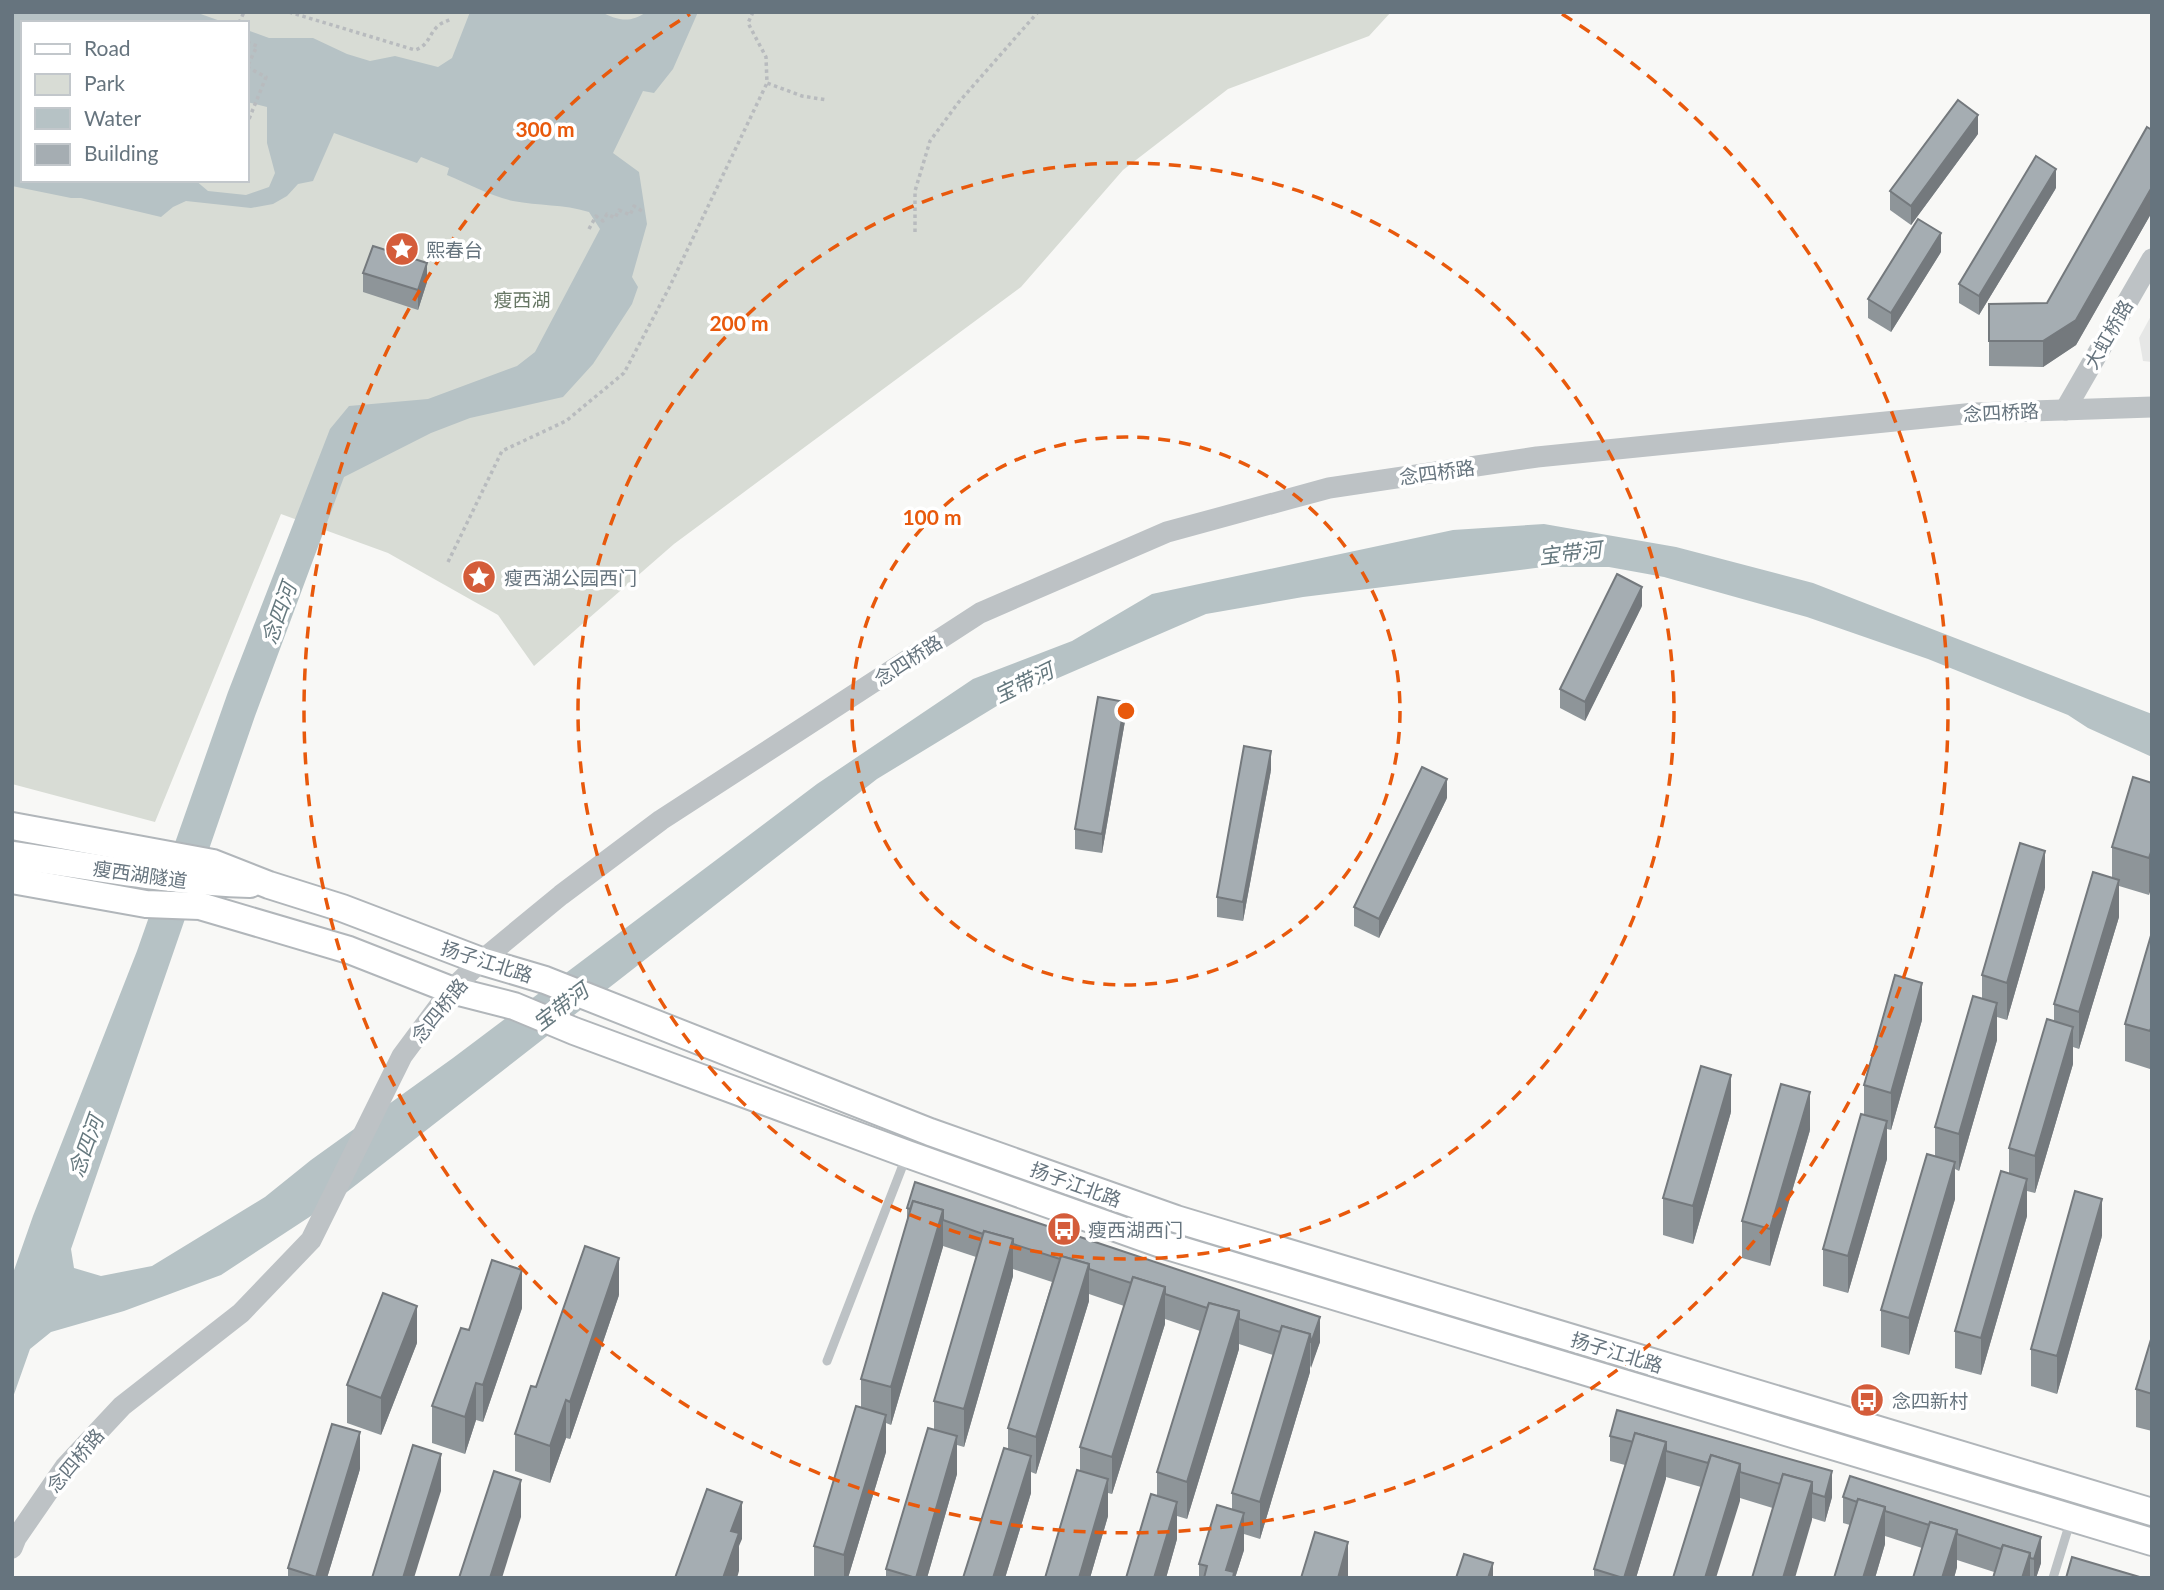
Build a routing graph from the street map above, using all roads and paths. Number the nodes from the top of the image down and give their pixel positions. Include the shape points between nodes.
1 (289, 12) edge
2 (753, 12) edge
3 (1038, 12) edge
4 (451, 19) dead end
5 (248, 42) edge
6 (248, 65) edge
7 (248, 68) edge
8 (767, 83) junction
9 (827, 100) dead end
10 (248, 122) edge
11 (642, 211) dead end
12 (589, 229) dead end
13 (915, 232) dead end
14 (2152, 259) edge
15 (2152, 407) edge
16 (2065, 410) junction
17 (448, 562) dead end
18 (12, 826) edge
19 (12, 855) edge
20 (156, 866) junction
21 (12, 880) edge
22 (206, 884) junction
23 (481, 961) junction
24 (451, 990) junction
25 (907, 1154) junction
26 (827, 1361) dead end
27 (2152, 1512) edge
28 (2071, 1518) junction
29 (2152, 1542) edge
30 (12, 1548) edge
31 (2053, 1578) edge

1 - 4 path via 415,50 428,43 438,25
2 - 8 path via 748,23 766,57
3 - 13 path via 930,141 915,191
5 - 6 path via 257,46
7 - 10 path via 266,77
8 - 9 path
8 - 17 path via 624,373 566,421 502,450
11 - 12 path via 634,206 630,215 620,210 615,218 596,216
14 - 16 street, 大虹桥路
15 - 16 street, 念四桥路
16 - 23 street, 念四桥路 via 1975,412 1537,457 1329,488 1167,532 980,613 661,820
18 - 20 main road, 扬子江北路
19 - 20 main road, 瘦西湖隧道
20 - 22 main road, 扬子江北路
21 - 22 main road, 扬子江北路 via 146,904
22 - 23 main road, 扬子江北路 via 269,885
22 - 24 main road, 扬子江北路 via 349,950
23 - 24 street, 念四桥路
23 - 27 main road, 扬子江北路 via 545,980 930,1132 1175,1219
24 - 25 main road, 扬子江北路 via 514,1006
24 - 30 street, 念四桥路 via 402,1056 311,1240 241,1313 122,1406 65,1467
25 - 26 lane
25 - 28 main road, 扬子江北路 via 1164,1245
28 - 29 main road, 扬子江北路
28 - 31 lane

